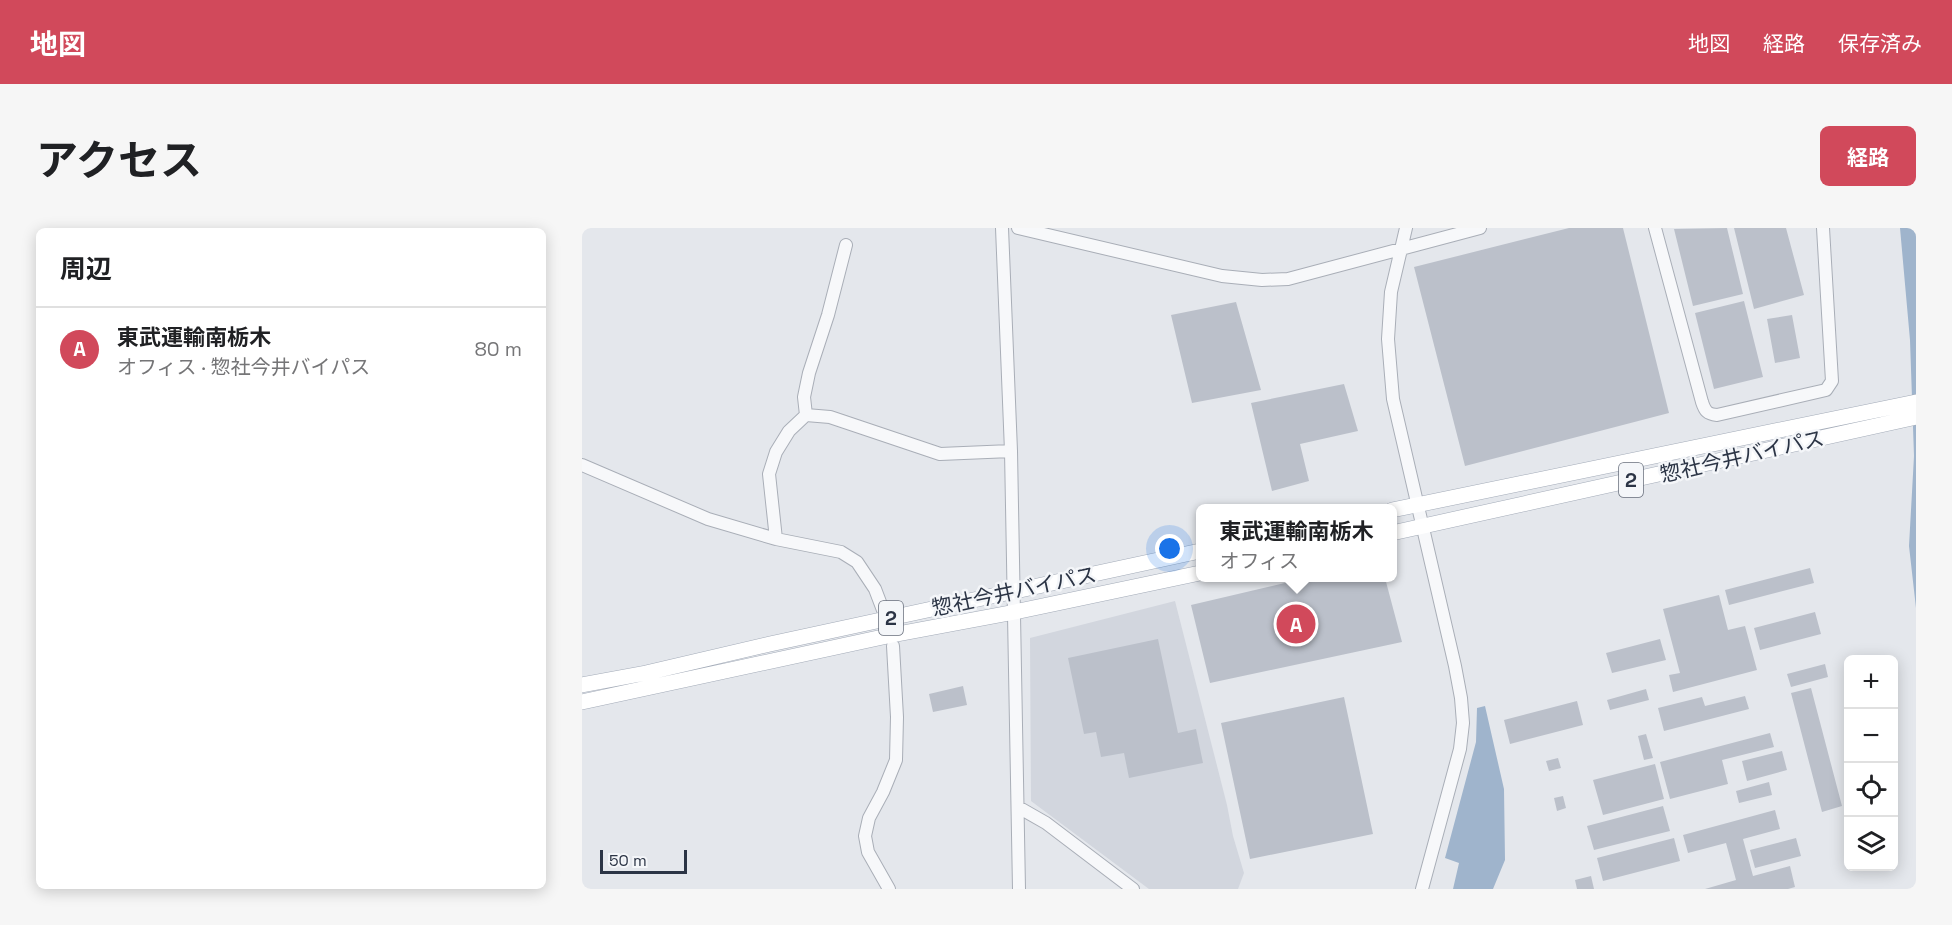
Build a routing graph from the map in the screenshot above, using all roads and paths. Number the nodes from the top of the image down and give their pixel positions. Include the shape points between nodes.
1 (1002, 228) edge
2 (1018, 228) edge
3 (1406, 228) edge
4 (1480, 228) edge
5 (1655, 228) edge
6 (1823, 228) edge
7 (846, 245) dead end
8 (1400, 248) junction
9 (1916, 402) edge
10 (806, 415) junction
11 (1916, 417) edge
12 (1870, 420) junction
13 (1011, 451) junction
14 (582, 465) edge
15 (1419, 504) junction
16 (1397, 509) edge
17 (1424, 526) junction
18 (1397, 532) edge
19 (776, 539) junction
20 (1196, 552) edge
21 (1196, 574) edge
22 (1014, 591) junction
23 (883, 610) dead end
24 (1015, 612) junction
25 (893, 646) dead end
26 (582, 685) edge
27 (582, 702) edge
28 (1018, 807) junction
29 (889, 889) edge
30 (1019, 889) edge
31 (1133, 889) edge
32 (1422, 889) edge

1 - 13 street
2 - 8 street via 1222,276 1262,280 1288,279
3 - 8 street
4 - 8 street
5 - 6 street via 1701,402 1705,411 1717,415 1826,390 1832,381
7 - 10 street via 807,381
8 - 15 street via 1391,292 1388,339 1393,399
9 - 12 main road, 惣社今井バイパス / 2
10 - 13 street via 830,417 940,454
10 - 19 street via 789,431 769,474
11 - 12 main road, 惣社今井バイパス / 2
12 - 15 main road, 惣社今井バイパス / 2
12 - 17 main road, 惣社今井バイパス / 2
13 - 22 street
14 - 19 street via 708,519
15 - 16 main road, 惣社今井バイパス / 2
15 - 17 street
17 - 18 main road, 惣社今井バイパス / 2
17 - 32 street via 1455,666 1463,723 1460,749
19 - 23 street via 841,552 857,562
20 - 22 main road, 惣社今井バイパス / 2
21 - 24 main road, 惣社今井バイパス / 2
22 - 24 street
22 - 26 main road, 惣社今井バイパス / 2
24 - 27 main road, 惣社今井バイパス / 2
24 - 28 street
25 - 29 street via 896,760 869,818 865,836 868,852
28 - 30 street
28 - 31 street via 1046,823

